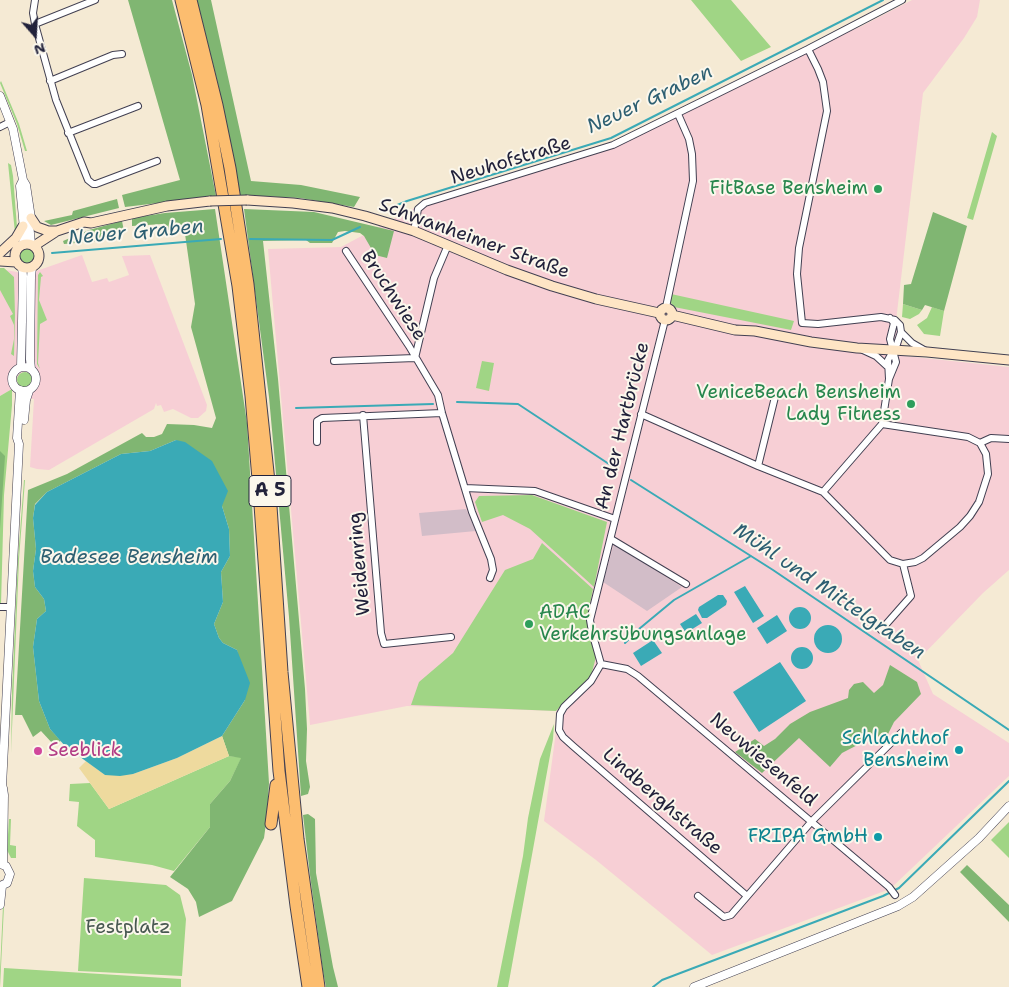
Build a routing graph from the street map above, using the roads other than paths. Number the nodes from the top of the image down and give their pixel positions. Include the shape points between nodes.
1 (35, 0) edge
2 (95, 0) edge
3 (181, 0) edge
4 (191, 0) edge
5 (902, 0) edge
6 (35, 24) junction
7 (808, 49) junction
8 (122, 54) dead end
9 (50, 80) junction
10 (0, 96) edge
11 (138, 106) dead end
12 (678, 114) junction
13 (10, 122) junction
14 (0, 127) edge
15 (68, 133) junction
16 (157, 161) dead end
17 (23, 180) junction
18 (31, 218) junction
19 (92, 222) junction
20 (23, 226) junction
21 (414, 230) junction
22 (57, 231) junction
23 (448, 245) junction
24 (32, 247) junction
25 (346, 251) dead end
26 (0, 255) edge
27 (0, 261) edge
28 (18, 261) junction
29 (32, 267) junction
30 (666, 314) junction
31 (890, 318) junction
32 (901, 332) junction
33 (857, 348) junction
34 (894, 350) junction
35 (927, 352) junction
36 (415, 358) junction
37 (1009, 360) edge
38 (334, 361) dead end
39 (21, 367) junction
40 (888, 367) junction
41 (31, 369) junction
42 (889, 378) junction
43 (20, 390) junction
44 (28, 390) junction
45 (775, 397) dead end
46 (442, 413) junction
47 (642, 414) junction
48 (363, 415) junction
49 (882, 424) junction
50 (1009, 439) edge
51 (317, 442) dead end
52 (980, 443) junction
53 (19, 444) junction
54 (758, 466) junction
55 (465, 488) junction
56 (823, 492) junction
57 (615, 519) junction
58 (611, 539) junction
59 (903, 564) junction
60 (490, 578) dead end
61 (686, 584) dead end
62 (0, 607) edge
63 (10, 607) junction
64 (881, 630) dead end
65 (451, 637) dead end
66 (601, 664) junction
67 (901, 733) dead end
68 (279, 771) junction
69 (1, 790) edge
70 (1009, 806) edge
71 (812, 822) junction
72 (271, 824) dead end
73 (1, 864) edge
74 (1, 886) edge
75 (896, 895) dead end
76 (698, 896) dead end
77 (747, 896) junction
78 (0, 905) edge
79 (308, 987) edge
80 (319, 987) edge
81 (694, 987) edge

1 - 6 street
2 - 6 street
3 - 68 highway, A 5 via 207,105 240,305 259,491
4 - 80 highway, A 5 via 226,150 248,284 270,492 297,829
5 - 7 street, Neuhofstraße
6 - 9 street
7 - 12 street, Neuhofstraße
7 - 31 street via 822,82 827,111 799,248 797,274 802,322 818,324
8 - 9 street
9 - 15 street
10 - 13 street
11 - 15 street
12 - 21 street, Neuhofstraße via 613,145 425,203 418,209
12 - 30 street, An der Hartbrücke via 689,139 693,181
13 - 14 street
13 - 17 street
15 - 16 street via 86,177 93,184
17 - 18 street
17 - 20 street via 20,186
18 - 22 main road via 38,227
18 - 24 street
19 - 21 main road, Schwanheimer Straße, bridge via 167,206 247,200 332,208
19 - 22 main road
19 - 24 main road
20 - 24 street
20 - 26 main road
21 - 23 main road, Schwanheimer Straße
22 - 24 main road
23 - 30 main road, Schwanheimer Straße via 558,288
23 - 36 street via 434,278
24 - 28 main road via 17,250
24 - 29 main road via 39,261
25 - 36 street, Bruchwiese
26 - 28 main road
27 - 28 main road
28 - 29 main road
28 - 39 street via 23,276
29 - 41 street
30 - 33 main road, Schwanheimer Straße via 735,330
30 - 47 street, An der Hartbrücke
31 - 32 street via 898,322
31 - 34 street via 894,323 890,338
32 - 34 street
32 - 35 street via 912,344
33 - 34 main road, Schwanheimer Straße
33 - 40 street via 876,356
34 - 35 main road, Schwanheimer Straße
34 - 40 street
34 - 42 street via 896,362
35 - 37 main road, Schwanheimer Straße
36 - 38 street
36 - 46 street, Bruchwiese via 438,395
39 - 41 street
39 - 43 street via 12,377
40 - 42 street
41 - 44 street via 36,380 33,388
42 - 49 street
43 - 44 street
43 - 53 street
44 - 53 street
45 - 54 street
46 - 48 street
46 - 55 street
47 - 54 street
47 - 57 street, An der Hartbrücke
48 - 51 street via 319,419
48 - 65 street, Weidenring via 384,644
49 - 52 street via 968,438
49 - 56 street
50 - 52 street via 991,438
52 - 59 street via 986,454 988,474 970,516 929,554
53 - 63 street
54 - 56 street
55 - 57 street via 535,491
55 - 60 street via 491,559
56 - 59 street via 890,560
57 - 58 street, An der Hartbrücke
58 - 61 street, An der Hartbrücke
58 - 66 street, An der Hartbrücke via 590,620
59 - 64 street via 911,596
62 - 63 street
63 - 69 street
66 - 71 street, Neuwiesenfeld via 627,669 638,676
66 - 77 street, Lindberghstraße via 591,681 560,714 559,730 563,737
67 - 71 street
68 - 72 highway
68 - 79 highway, A 5
69 - 73 street via 4,795
70 - 81 street via 979,838 913,897 898,906
71 - 75 street, Neuwiesenfeld
71 - 77 street
73 - 74 street via 10,874 7,883
74 - 78 street
76 - 77 street via 724,917 731,915

